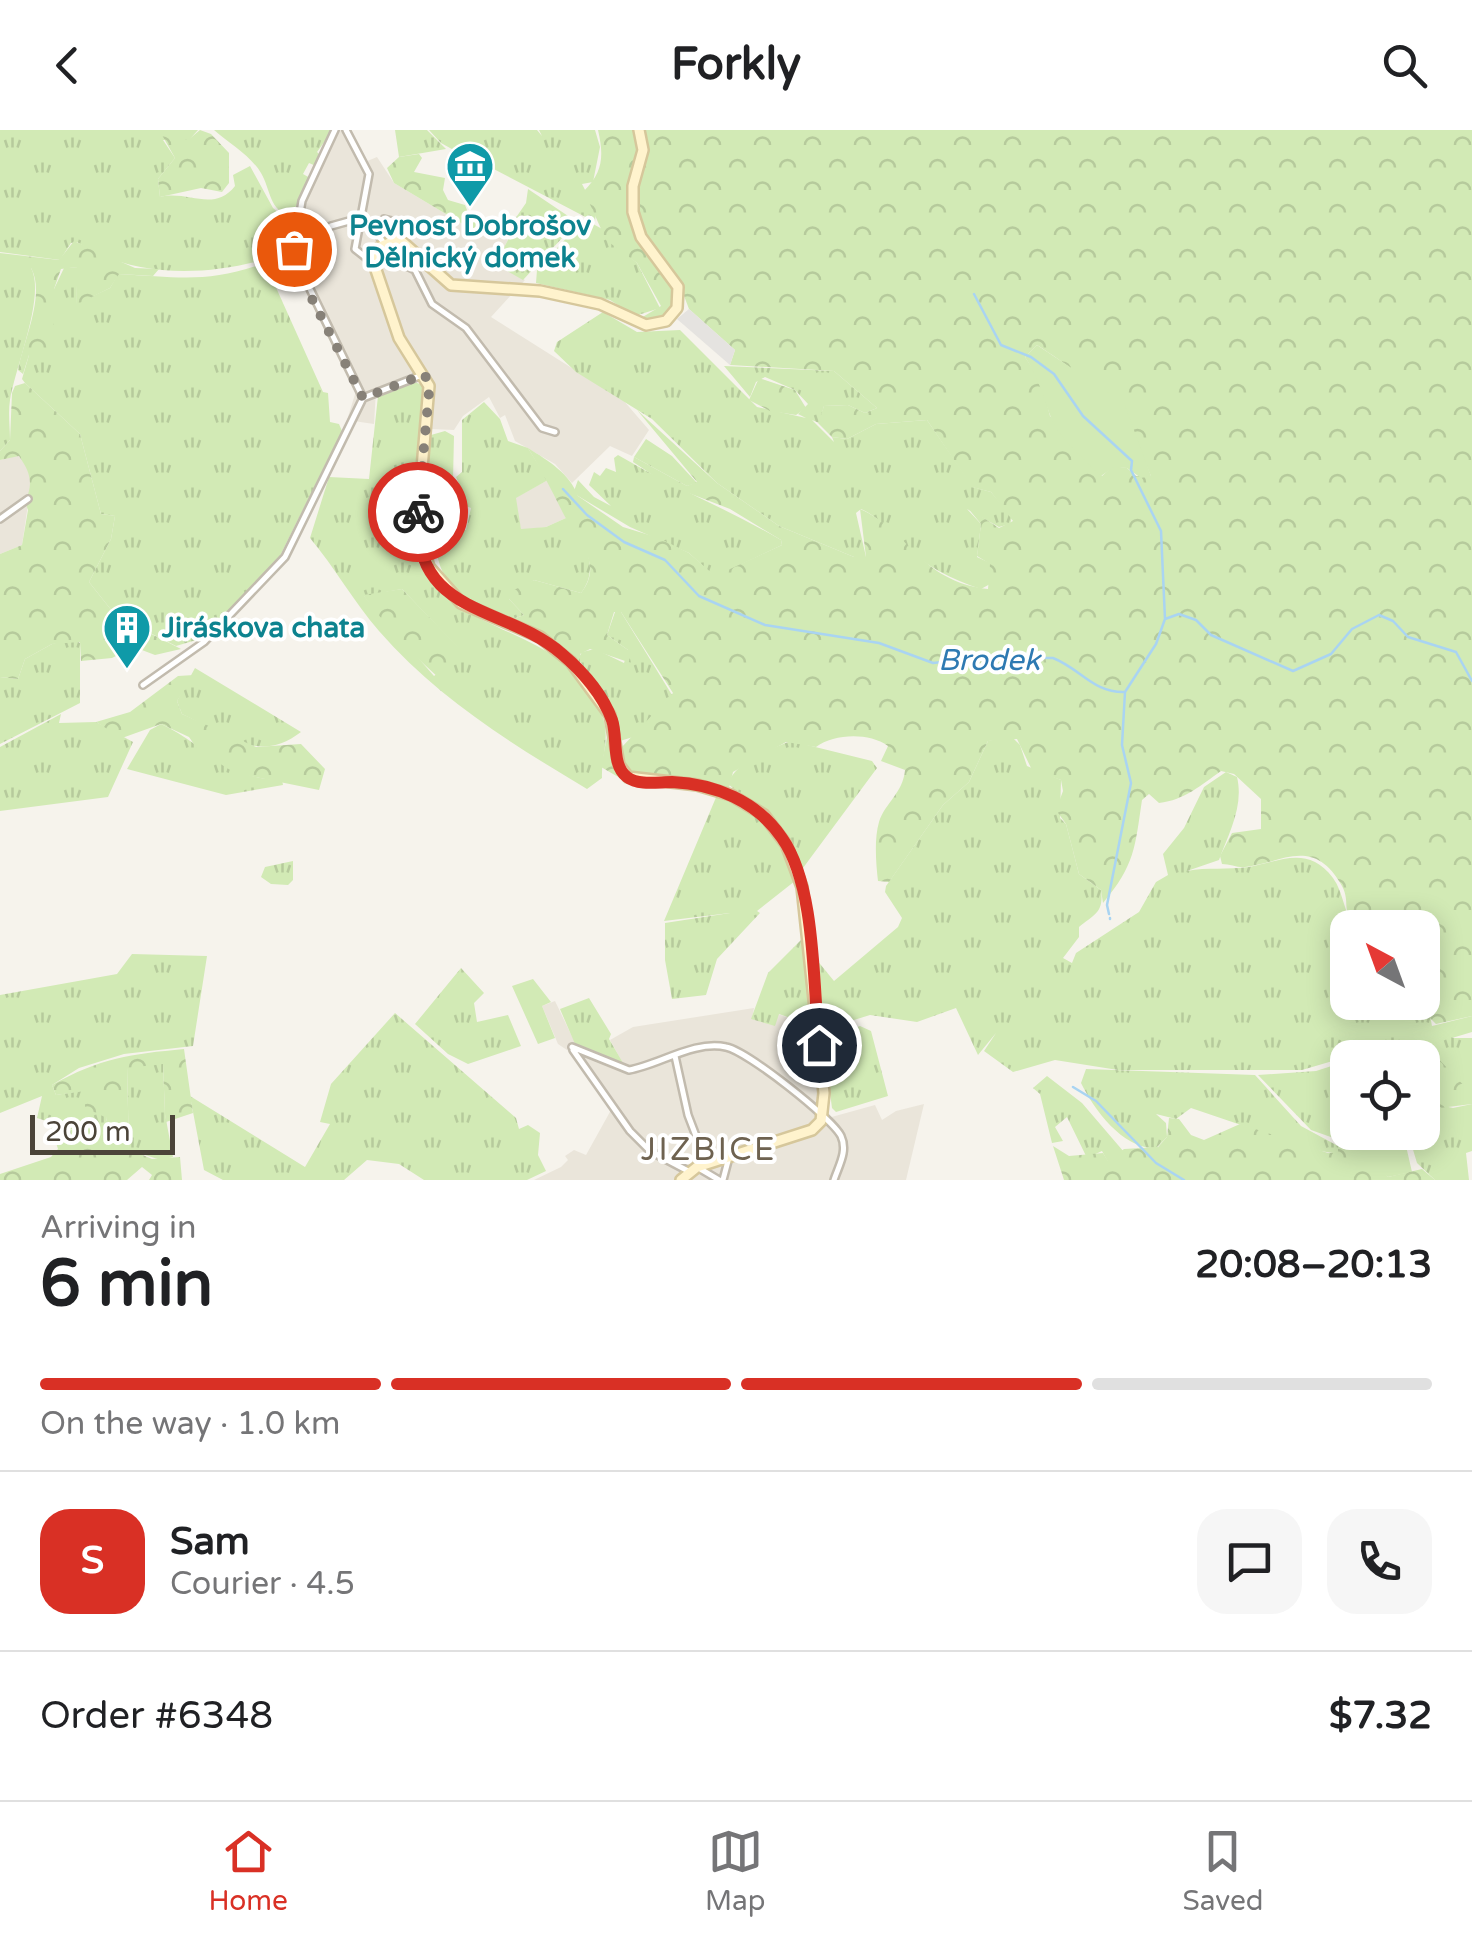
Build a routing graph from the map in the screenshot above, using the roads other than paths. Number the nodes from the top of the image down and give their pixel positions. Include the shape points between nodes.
1 (335, 130) edge
2 (346, 130) edge
3 (639, 130) edge
4 (359, 215) junction
5 (349, 221) junction
6 (396, 222) dead end
7 (356, 226) junction
8 (381, 247) junction
9 (294, 254) junction
10 (374, 264) junction
11 (425, 374) junction
12 (363, 398) junction
13 (554, 432) dead end
14 (28, 499) dead end
15 (0, 519) edge
16 (143, 685) dead end
17 (675, 1056) junction
18 (824, 1115) junction
19 (728, 1161) junction
20 (698, 1168) junction
21 (680, 1180) edge
22 (721, 1180) edge
23 (834, 1180) edge

1 - 9 street via 302,201
2 - 4 street via 369,174
3 - 8 street via 643,150 633,212 641,237 678,288 678,308 666,321 646,324 604,305 540,291 450,285 403,241
4 - 5 street
4 - 7 street
5 - 7 street
5 - 9 street
6 - 8 street via 378,225
7 - 10 street via 355,250
8 - 10 street
8 - 13 street via 415,270 438,311 466,328 542,428
9 - 12 street
10 - 11 street via 399,338
11 - 12 street
11 - 18 street via 417,528 437,580 466,606 540,637 571,662 610,715 619,766 628,778 730,795 764,815 790,851 802,888
12 - 16 street via 285,557 204,642
14 - 15 street
17 - 18 street via 710,1046 733,1050
17 - 20 street
17 - 20 street via 628,1070 572,1047 640,1141 661,1159
18 - 19 street via 814,1129
18 - 23 street via 845,1150
19 - 20 street
19 - 22 street
20 - 21 street
20 - 22 street

